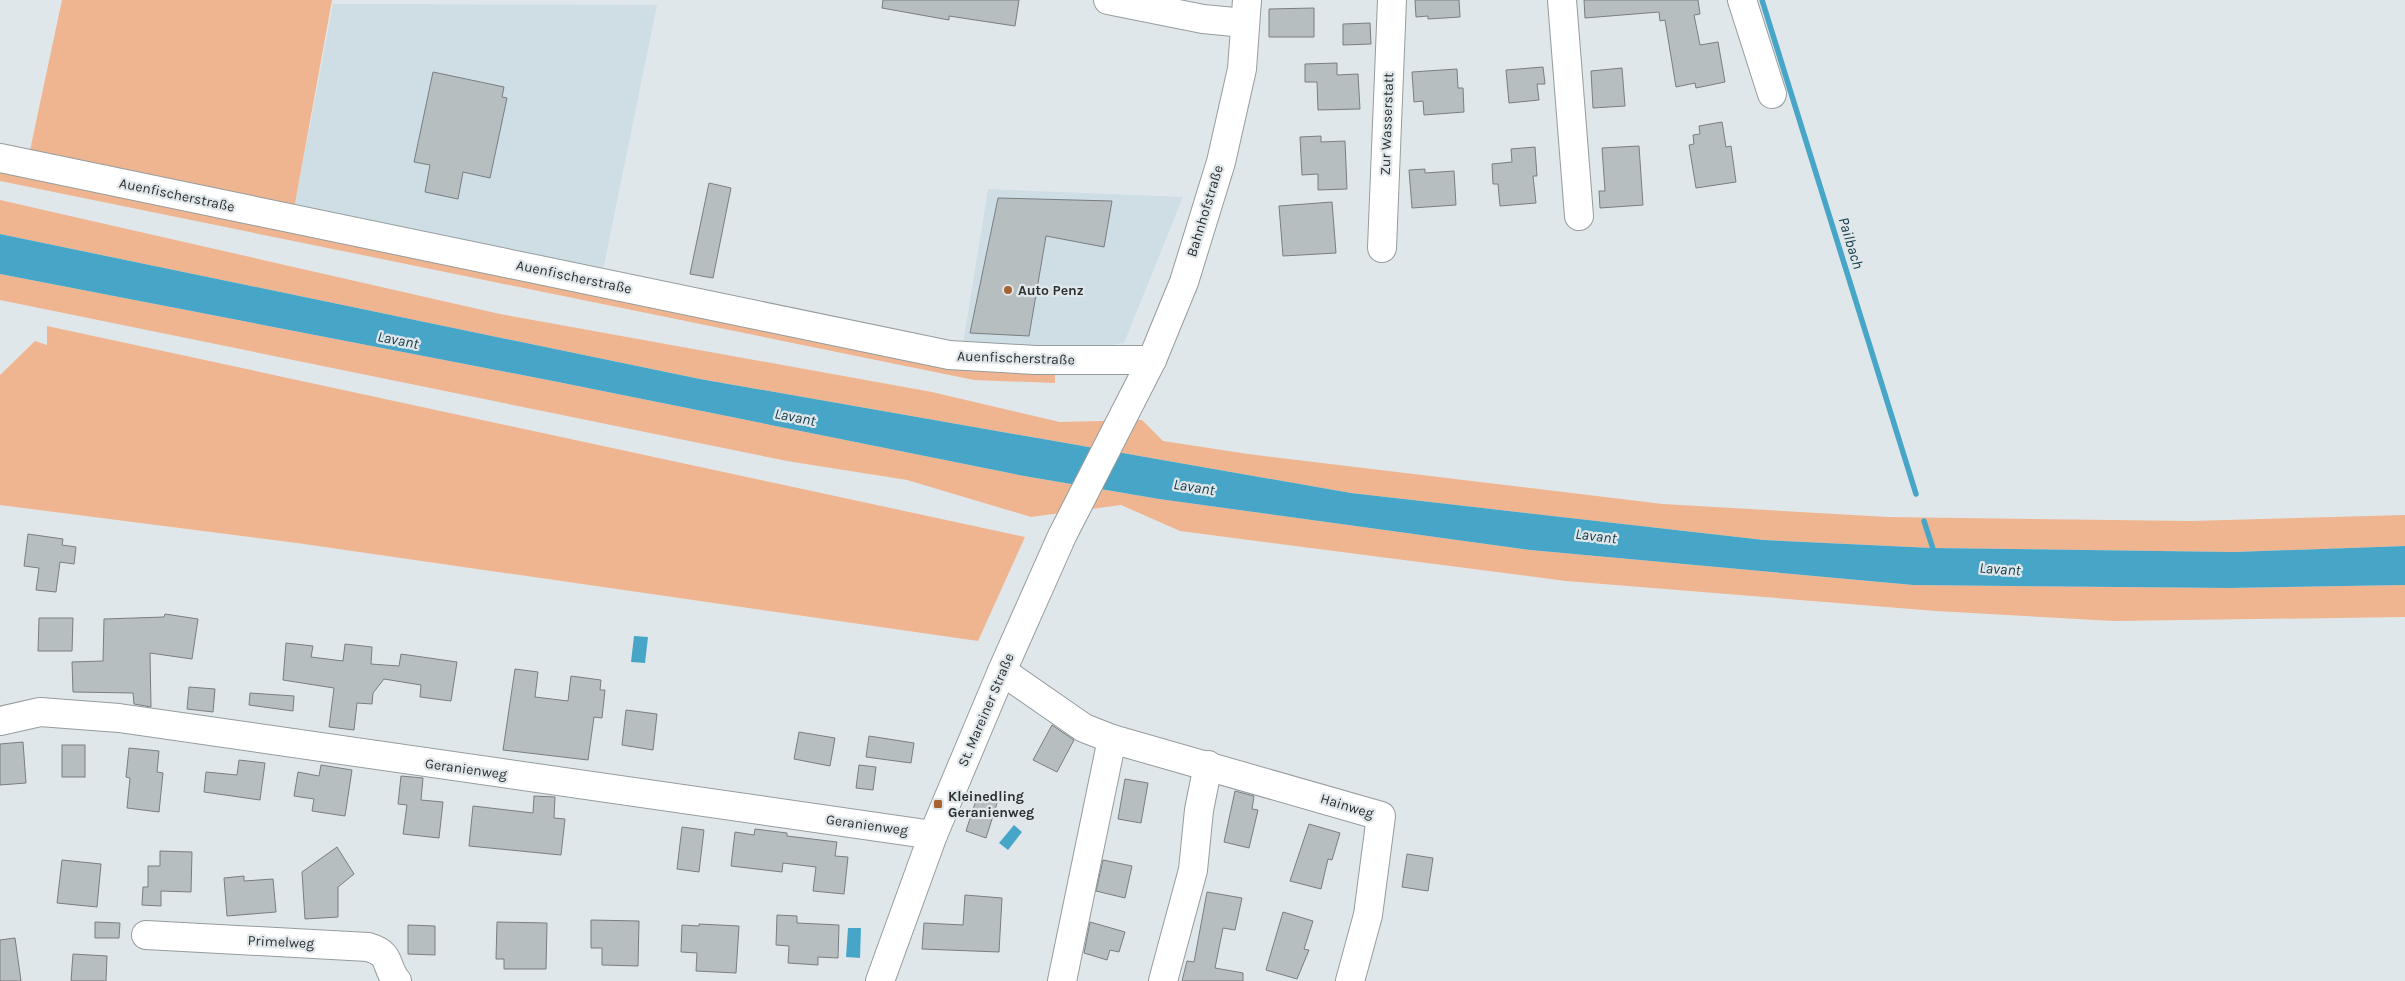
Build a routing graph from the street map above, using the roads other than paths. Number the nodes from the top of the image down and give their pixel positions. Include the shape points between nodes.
1 (1108, 0) edge
2 (1392, 0) edge
3 (1562, 0) edge
4 (1742, 0) edge
5 (1246, 11) edge
6 (1772, 94) dead end
7 (0, 158) edge
8 (1579, 216) dead end
9 (1382, 248) dead end
10 (1152, 360) junction
11 (1127, 411) joint
12 (1002, 671) junction
13 (0, 721) edge
14 (1112, 739) junction
15 (1208, 765) junction
16 (933, 835) junction
17 (146, 935) dead end
18 (397, 981) edge
19 (880, 981) edge
20 (1062, 981) edge
21 (1163, 981) edge
22 (1350, 981) edge

1 - 5 street via 1203,19
2 - 9 street, Zur Wasserstatt
3 - 8 street
4 - 6 street
5 - 10 street, Bahnhofstraße via 1242,69 1221,162 1184,282
7 - 10 street, Auenfischerstraße via 949,355 1035,360
10 - 11 street, Bahnhofstraße
11 - 12 street, St. Mareiner Straße via 1067,526
12 - 14 street, Hainweg via 1084,728
12 - 16 street, St. Mareiner Straße
13 - 16 street, Geranienweg via 40,712 119,718
14 - 15 street, Hainweg
14 - 20 street
15 - 21 street via 1199,810 1193,870
15 - 22 street, Hainweg via 1381,816 1368,915
16 - 19 street, St. Mareiner Straße
17 - 18 street, Primelweg via 368,947 384,955

